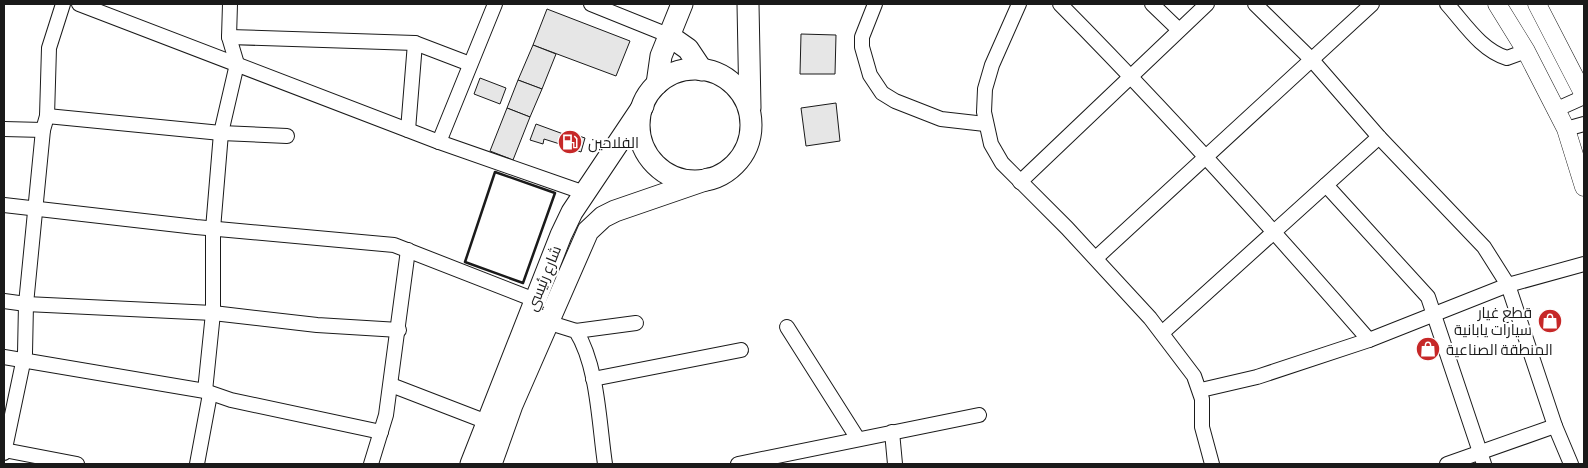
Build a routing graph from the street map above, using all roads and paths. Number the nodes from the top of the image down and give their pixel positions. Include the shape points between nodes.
1 (63, 4) edge
2 (79, 4) edge
3 (230, 4) edge
4 (495, 4) edge
5 (591, 4) edge
6 (682, 4) edge
7 (748, 4) edge
8 (875, 4) edge
9 (1019, 4) edge
10 (1060, 4) edge
11 (1152, 4) edge
12 (1207, 4) edge
13 (1255, 4) edge
14 (1372, 4) edge
15 (1447, 4) edge
16 (1497, 4) edge
17 (1537, 4) edge
18 (1180, 30) junction
19 (668, 35) junction
20 (228, 37) junction
21 (415, 43) junction
22 (1526, 51) junction
23 (1312, 60) junction
24 (237, 64) junction
25 (470, 64) junction
26 (702, 70) junction
27 (1132, 76) junction
28 (657, 84) junction
29 (1584, 96) edge
30 (642, 106) junction
31 (1555, 110) junction
32 (47, 116) junction
33 (750, 118) junction
34 (985, 124) junction
35 (1584, 124) edge
36 (4, 129) edge
37 (1566, 129) junction
38 (43, 130) junction
39 (408, 130) junction
40 (221, 133) junction
41 (287, 136) dead end
42 (1379, 138) junction
43 (439, 142) junction
44 (1206, 157) junction
45 (708, 179) junction
46 (1020, 182) junction
47 (1326, 184) junction
48 (1584, 187) edge
49 (585, 193) junction
50 (4, 205) edge
51 (35, 210) junction
52 (213, 229) junction
53 (1274, 231) junction
54 (408, 250) junction
55 (1096, 258) junction
56 (1584, 264) edge
57 (1508, 285) junction
58 (535, 300) junction
59 (4, 301) edge
60 (26, 304) junction
61 (213, 313) junction
62 (1434, 314) junction
63 (547, 322) junction
64 (636, 323) dead end
65 (787, 327) dead end
66 (399, 330) junction
67 (576, 331) junction
68 (1162, 333) junction
69 (1368, 340) junction
70 (741, 350) dead end
71 (4, 357) edge
72 (23, 360) junction
73 (593, 379) junction
74 (391, 385) junction
75 (1201, 390) junction
76 (208, 392) junction
77 (979, 415) dead end
78 (487, 422) junction
79 (1555, 426) junction
80 (381, 432) junction
81 (892, 432) junction
82 (858, 439) junction
83 (4, 451) edge
84 (1482, 458) edge
85 (77, 464) edge
86 (197, 464) edge
87 (371, 464) edge
88 (471, 464) edge
89 (491, 464) edge
90 (605, 464) edge
91 (738, 464) edge
92 (895, 464) edge
93 (1212, 464) edge
94 (1447, 464) edge
95 (1571, 464) edge

1 - 32 street via 48,48
2 - 24 street
3 - 20 street
4 - 25 street
5 - 19 street
6 - 19 highway, شارع رئيسي
7 - 33 highway, شارع رئيسي
8 - 34 street via 862,37 862,47 870,75 882,93 941,119
9 - 34 street via 988,77 984,100
10 - 27 street
11 - 18 street
12 - 18 street
13 - 23 street
14 - 23 street
15 - 22 street via 1494,52 1507,58
16 - 22 main road
17 - 29 main road
18 - 27 street
19 - 26 highway via 688,49
19 - 28 highway, شارع رئيسي
20 - 21 street
20 - 24 street
21 - 25 street
21 - 39 street
22 - 31 main road
23 - 42 street
23 - 44 street
24 - 39 street
24 - 40 street
25 - 43 street
26 - 28 highway, شارع رئيسي via 678,72
26 - 33 highway, شارع رئيسي via 718,74 737,88 746,102
27 - 44 street
27 - 46 street
28 - 30 highway, شارع رئيسي
29 - 31 street
30 - 45 highway, شارع رئيسي via 640,138 656,165 676,178
30 - 49 highway, شارع رئيسي
31 - 37 main road
32 - 38 street
32 - 40 street
33 - 45 highway, شارع رئيسي via 750,134 741,156 730,168
34 - 46 street via 996,154
35 - 37 street
36 - 38 street
37 - 48 main road
38 - 51 street
39 - 43 street
40 - 41 street
40 - 52 street
42 - 47 street
42 - 57 street via 1484,247
43 - 49 street
44 - 53 street
44 - 55 street
45 - 63 highway, شارع رئيسي via 603,217 583,241
46 - 55 street
47 - 53 street
47 - 62 street via 1428,297
49 - 58 highway, شارع رئيسي via 561,235
50 - 51 street
51 - 52 street
51 - 60 street
52 - 54 street via 382,243
52 - 61 street
53 - 68 street
53 - 69 street
54 - 58 street
54 - 66 street
55 - 68 street
56 - 57 street
57 - 62 street
57 - 79 street
58 - 78 highway, شارع رئيسي
59 - 60 street
60 - 61 street
60 - 72 street
61 - 66 street
61 - 76 street
62 - 69 street
62 - 84 street
63 - 67 street
63 - 89 highway, شارع رئيسي
64 - 67 street
65 - 82 street
66 - 74 street
67 - 73 street via 586,350
68 - 75 street
69 - 75 street via 1257,378
70 - 73 street
71 - 72 street
72 - 76 street
72 - 83 street
73 - 90 street
74 - 78 street
74 - 80 street
75 - 93 street via 1202,427
76 - 80 street
76 - 86 street
77 - 81 street
78 - 88 highway, شارع رئيسي
79 - 84 street
79 - 95 street
80 - 87 street
81 - 82 street
81 - 92 street
82 - 91 street
83 - 85 street
84 - 94 street

